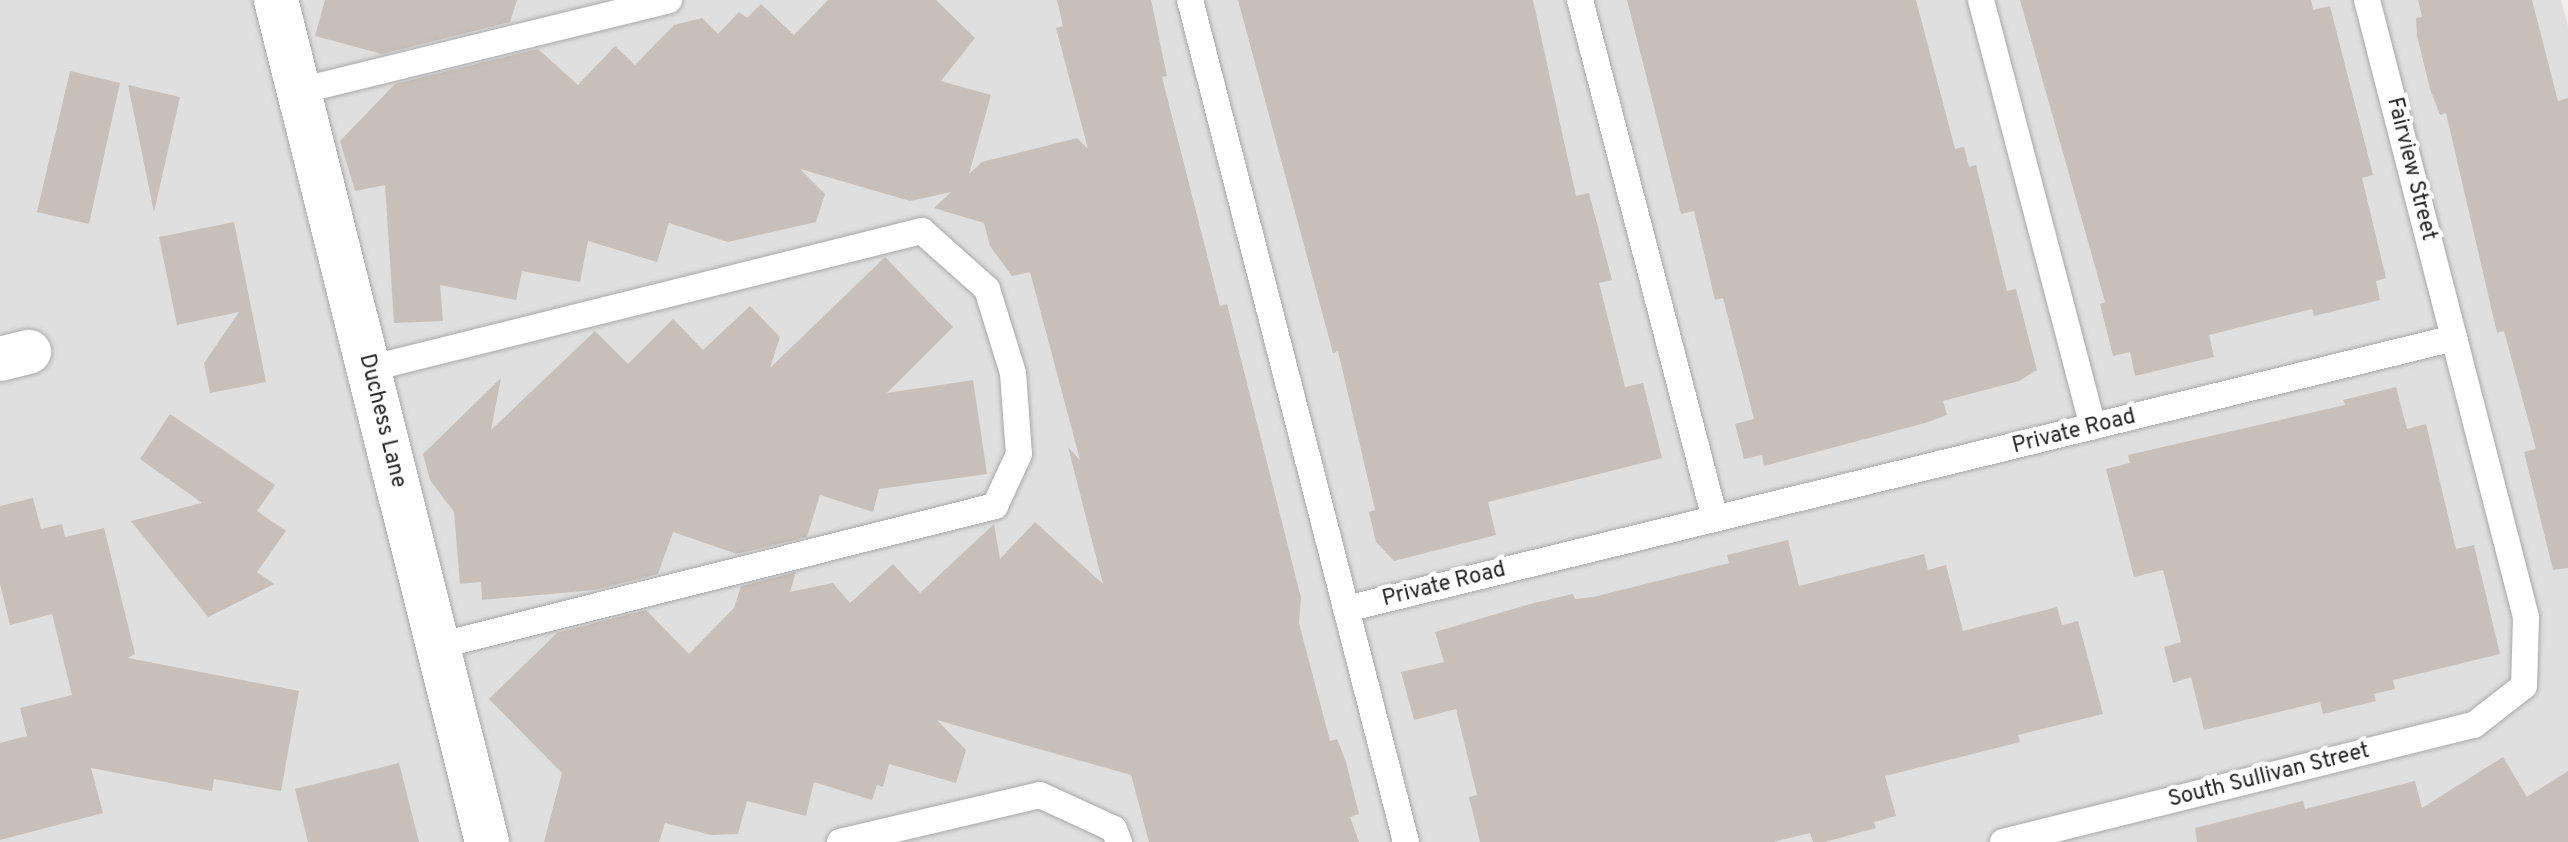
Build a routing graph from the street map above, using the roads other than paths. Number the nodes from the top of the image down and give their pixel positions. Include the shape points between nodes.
1 (276, 0) edge
2 (669, 0) edge
3 (1190, 0) edge
4 (1580, 0) edge
5 (1981, 0) edge
6 (2367, 0) edge
7 (299, 91) junction
8 (2454, 338) junction
9 (368, 369) junction
10 (2093, 427) junction
11 (1715, 519) junction
12 (1346, 609) junction
13 (438, 646) junction
14 (487, 842) edge
15 (840, 842) edge
16 (1119, 842) edge
17 (1406, 842) edge
18 (2003, 842) edge

1 - 7 street, Duchess Lane
2 - 7 lane
3 - 12 lane
4 - 11 lane
5 - 10 lane
6 - 8 lane, Fairview Street
7 - 9 street, Duchess Lane
8 - 10 lane, Private Road
8 - 18 lane, South Sullivan Street via 2526,617 2524,686 2474,725
9 - 13 street, Duchess Lane
9 - 13 lane via 922,231 987,289 1013,373 1019,454 995,506
10 - 11 lane, Private Road
11 - 12 lane, Private Road
12 - 17 lane
13 - 14 street, Duchess Lane
15 - 16 lane via 1040,795 1114,829

